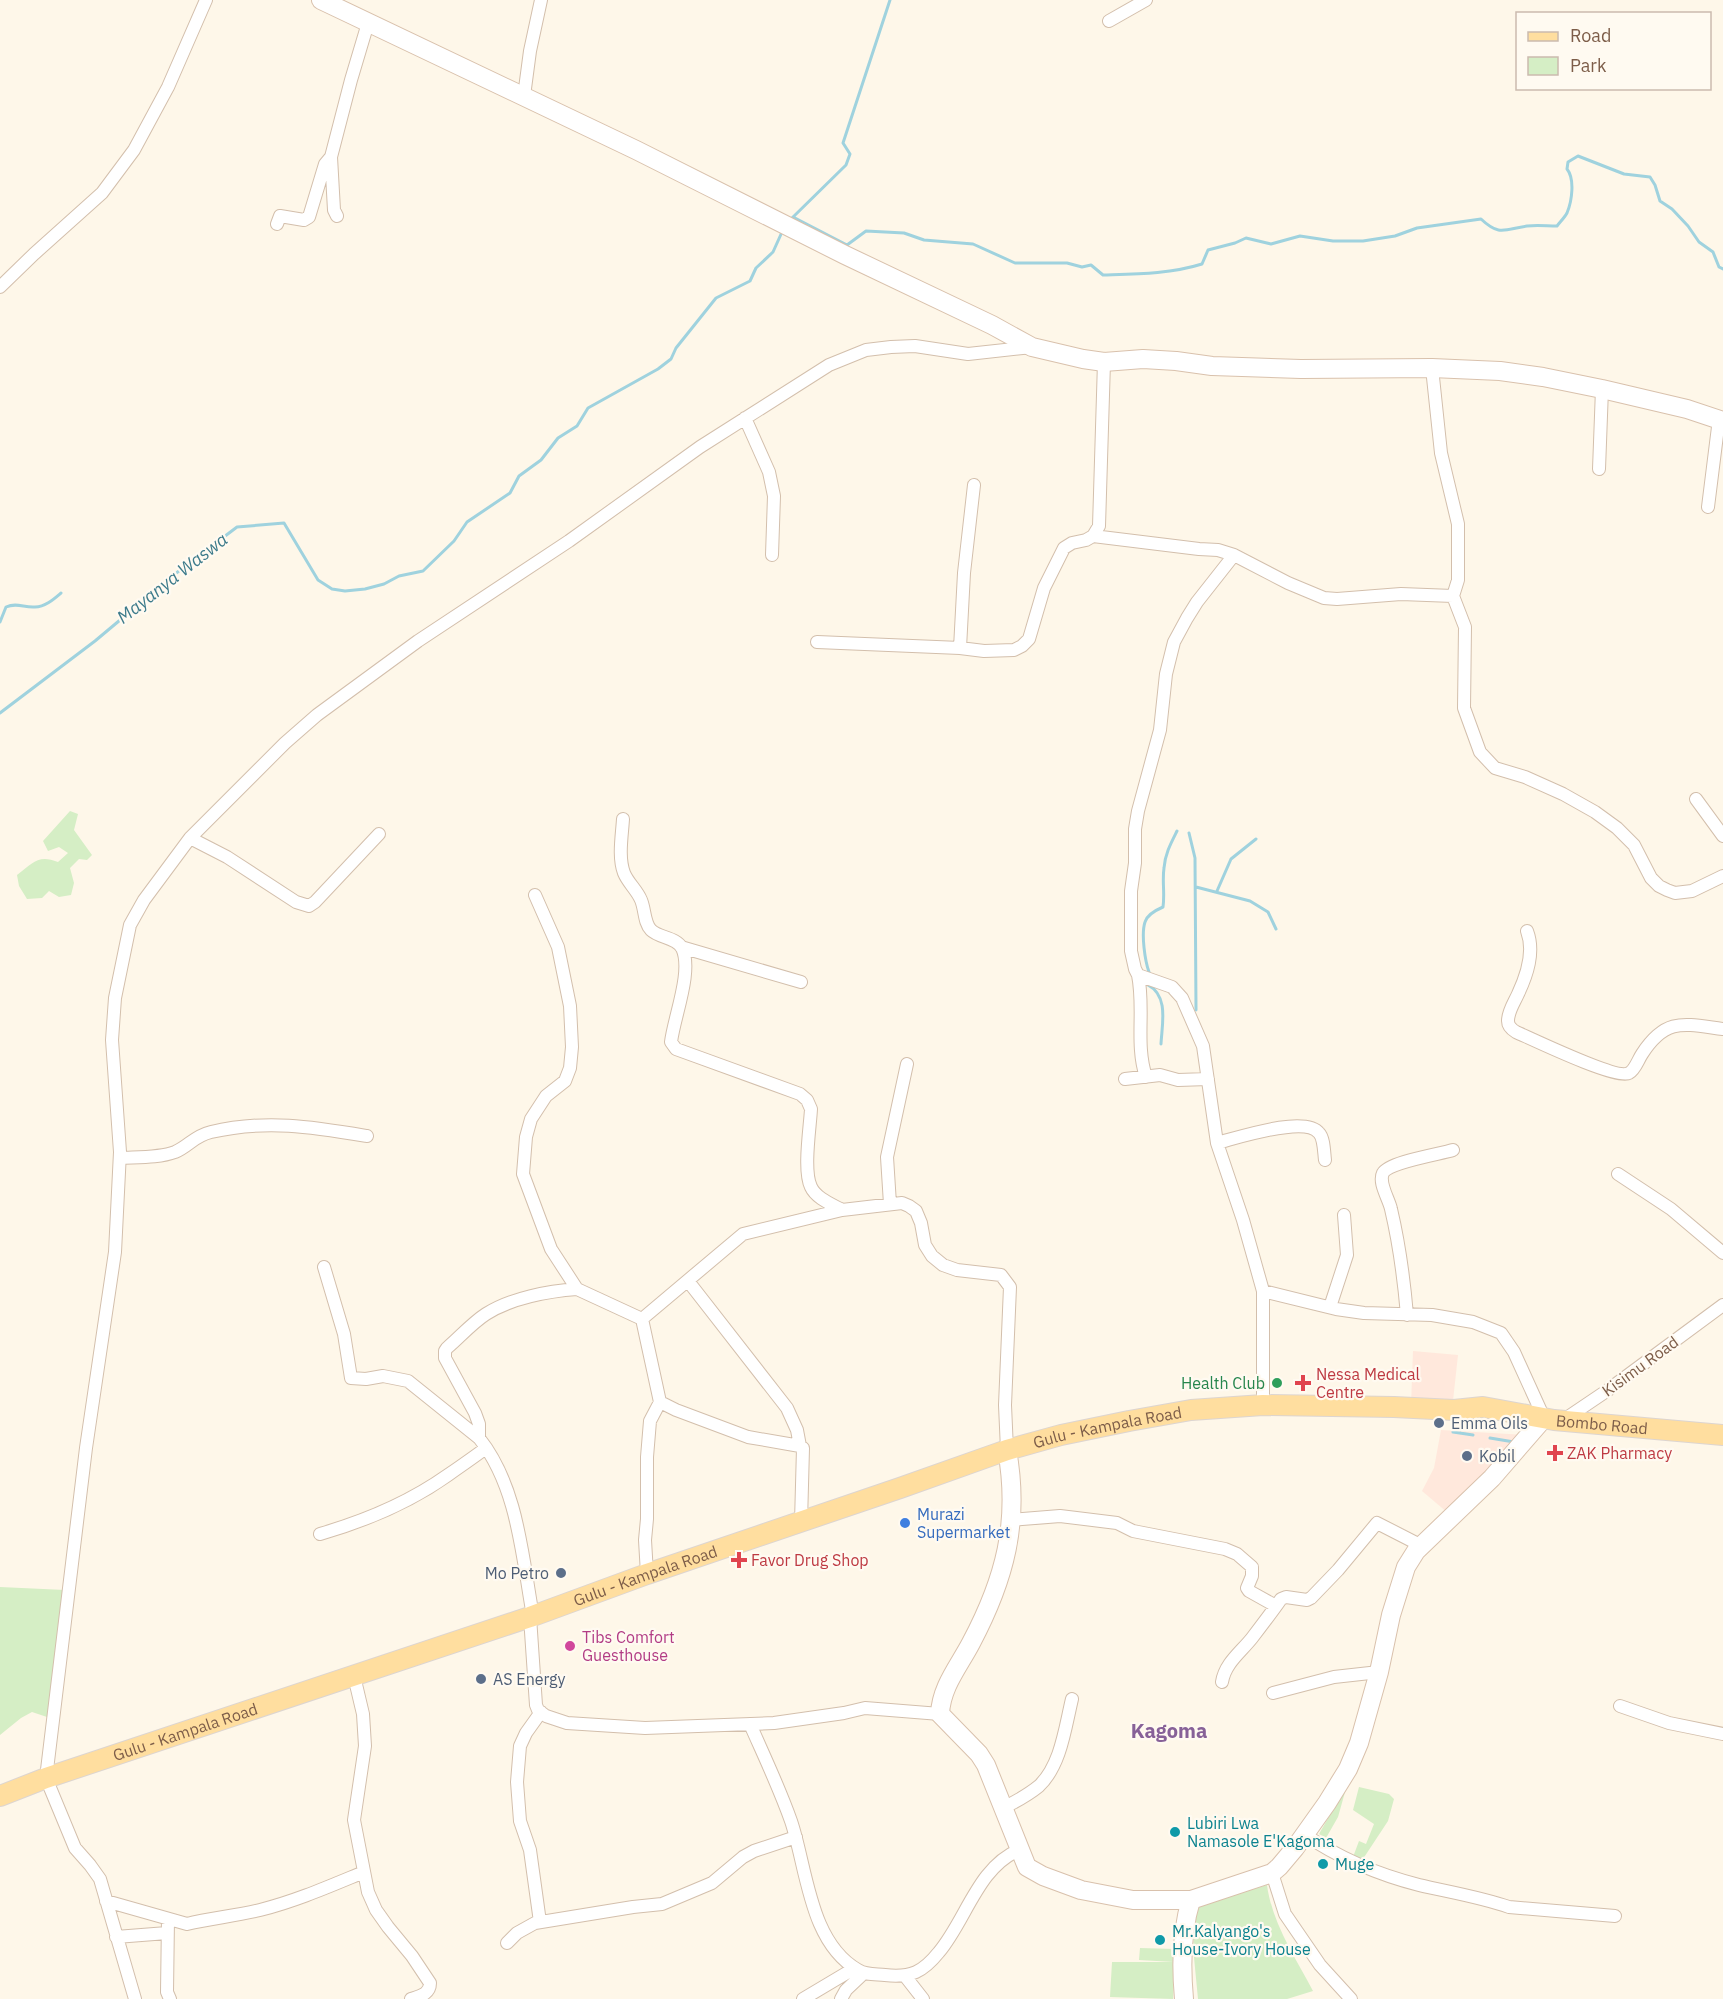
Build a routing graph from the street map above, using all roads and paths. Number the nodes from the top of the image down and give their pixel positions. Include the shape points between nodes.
1 (206, 0) edge
2 (321, 0) edge
3 (541, 0) edge
4 (1146, 0) edge
5 (1109, 21) dead end
6 (368, 23) junction
7 (524, 96) junction
8 (331, 157) junction
9 (337, 216) dead end
10 (277, 224) dead end
11 (0, 287) edge
12 (1032, 347) junction
13 (1104, 362) junction
14 (1432, 368) junction
15 (1602, 389) junction
16 (745, 418) junction
17 (1721, 420) edge
18 (1599, 469) dead end
19 (974, 485) dead end
20 (1708, 507) dead end
21 (1094, 536) junction
22 (772, 555) dead end
23 (1234, 555) junction
24 (1453, 596) junction
25 (817, 642) dead end
26 (960, 648) junction
27 (1696, 800) dead end
28 (623, 819) dead end
29 (379, 834) dead end
30 (1723, 836) edge
31 (190, 838) junction
32 (1723, 876) edge
33 (535, 895) dead end
34 (1527, 931) dead end
35 (681, 947) junction
36 (1138, 975) junction
37 (801, 982) dead end
38 (1723, 1029) edge
39 (907, 1064) dead end
40 (1146, 1077) junction
41 (1125, 1079) dead end
42 (1208, 1079) junction
43 (367, 1136) dead end
44 (1217, 1143) junction
45 (1453, 1150) dead end
46 (120, 1158) junction
47 (1325, 1160) dead end
48 (1618, 1174) dead end
49 (890, 1204) junction
50 (842, 1210) junction
51 (1344, 1215) dead end
52 (1723, 1253) edge
53 (324, 1267) dead end
54 (688, 1281) junction
55 (578, 1289) junction
56 (1263, 1291) junction
57 (1723, 1305) edge
58 (1330, 1307) junction
59 (1407, 1315) junction
60 (642, 1319) junction
61 (660, 1402) junction
62 (1263, 1405) junction
63 (1483, 1407) joint
64 (1549, 1419) junction
65 (1723, 1435) edge
66 (483, 1443) junction
67 (800, 1446) junction
68 (1007, 1450) junction
69 (1011, 1520) junction
70 (801, 1522) junction
71 (320, 1534) dead end
72 (1422, 1546) junction
73 (647, 1574) junction
74 (1276, 1606) junction
75 (531, 1617) junction
76 (1379, 1672) junction
77 (354, 1676) junction
78 (1222, 1682) dead end
79 (1273, 1693) dead end
80 (1072, 1700) dead end
81 (1620, 1706) dead end
82 (541, 1713) junction
83 (940, 1714) junction
84 (750, 1724) junction
85 (1723, 1734) edge
86 (46, 1778) junction
87 (0, 1796) edge
88 (1003, 1808) junction
89 (1304, 1834) junction
90 (796, 1837) junction
91 (1019, 1850) junction
92 (364, 1872) junction
93 (1272, 1873) junction
94 (1191, 1900) junction
95 (106, 1901) junction
96 (1615, 1916) dead end
97 (168, 1918) junction
98 (540, 1922) junction
99 (167, 1934) junction
100 (116, 1937) junction
101 (507, 1942) dead end
102 (859, 1970) junction
103 (905, 1976) junction
104 (135, 1999) edge
105 (170, 1999) edge
106 (411, 1999) edge
107 (803, 1999) edge
108 (842, 1999) edge
109 (922, 1999) edge
110 (1184, 1999) edge
111 (1351, 1999) edge

1 - 11 street via 168,87 134,150 102,193
2 - 6 street
3 - 7 street
4 - 5 street
6 - 7 street
6 - 8 street
7 - 12 street
8 - 9 street
8 - 10 street via 325,164 309,218 280,216
12 - 13 street
12 - 16 street via 968,354 915,346 866,350 829,365
13 - 14 street via 1143,359 1301,369
13 - 21 street via 1099,526
14 - 15 street via 1500,371
14 - 24 street via 1441,453 1458,524 1458,580
15 - 17 street
15 - 18 street
16 - 22 street via 769,472 774,496
16 - 31 street via 418,641 317,715
17 - 20 street
19 - 26 street
21 - 23 street
21 - 26 street via 1064,548 1044,588 1029,639 1022,646 984,651
23 - 24 street via 1324,598
23 - 36 street via 1187,618 1174,642 1166,674 1160,730 1135,829 1131,951
24 - 32 street via 1465,627 1464,708 1485,759 1495,768 1525,777 1595,812 1634,845 1652,878 1667,890 1692,891
25 - 26 street
27 - 30 street
28 - 35 street via 621,863 642,901 647,926
29 - 31 street via 309,906
31 - 46 street via 144,900 130,925 123,957 112,1040
33 - 55 street via 558,946 570,1006 572,1047 565,1081 546,1096 531,1119 523,1174 551,1250
34 - 38 street via 1531,947 1527,971 1508,1019 1510,1028 1516,1032 1604,1070 1625,1074 1634,1068 1653,1040 1672,1026
35 - 37 street
35 - 50 street via 685,975 671,1042 676,1049 800,1094 807,1100 811,1109 811,1188
36 - 40 street via 1141,1062
36 - 42 street via 1172,987 1182,998 1203,1046
39 - 49 street via 887,1157
40 - 41 street
40 - 42 street
42 - 44 street
43 - 46 street via 259,1124 197,1136 165,1154
44 - 47 street via 1307,1126 1321,1134
44 - 56 street
45 - 59 street via 1395,1165 1382,1176 1404,1278
46 - 86 street via 115,1252 86,1448
48 - 52 street via 1671,1209
49 - 50 street
49 - 68 street via 902,1203 916,1211 925,1245 943,1265 1001,1275 1010,1287
50 - 54 street via 743,1234
51 - 58 street via 1347,1255
53 - 66 street via 344,1334 351,1378 383,1376 408,1381
54 - 60 street
54 - 67 street via 787,1408
55 - 60 street
55 - 66 street via 515,1301 487,1313 445,1351 479,1424
56 - 58 street
56 - 62 street
57 - 64 street, Kisimu Road via 1568,1417
58 - 59 street
59 - 64 street via 1473,1322 1501,1333
60 - 61 street
61 - 67 street via 748,1437
61 - 73 street via 650,1421 647,1457
62 - 63 main road, Gulu - Kampala Road via 1454,1410
62 - 68 main road, Gulu - Kampala Road via 1191,1410 1061,1435
63 - 64 main road, Bombo Road
64 - 65 main road, Bombo Road
64 - 72 street
66 - 71 street via 442,1479 385,1511
66 - 75 street via 503,1479 514,1512
67 - 70 street via 804,1452
68 - 69 street via 1012,1480
68 - 70 main road, Gulu - Kampala Road
69 - 74 street via 1060,1516 1116,1523 1133,1531 1225,1549 1251,1567 1249,1591
69 - 83 street via 999,1582 950,1679
70 - 73 main road, Gulu - Kampala Road
72 - 74 street via 1377,1523 1311,1598 1286,1597
72 - 76 street via 1406,1567
73 - 75 main road, Gulu - Kampala Road
74 - 78 street via 1234,1657
75 - 77 main road, Gulu - Kampala Road
75 - 82 street via 536,1705
76 - 79 street via 1334,1677
76 - 89 street via 1348,1769
77 - 86 main road, Gulu - Kampala Road
77 - 92 street via 364,1738 354,1821
80 - 88 street via 1051,1771 1029,1793
81 - 85 street via 1669,1723
82 - 84 street via 567,1723 612,1727
82 - 98 street via 520,1746 517,1782 520,1821 530,1850
83 - 84 street via 865,1708
83 - 88 street via 979,1754
84 - 90 street via 776,1779
86 - 87 main road, Gulu - Kampala Road
86 - 95 street via 75,1848 100,1880
88 - 91 street
89 - 93 street via 1287,1860
89 - 96 street via 1371,1869 1415,1884 1509,1908
90 - 98 street via 748,1854 711,1883 662,1904
90 - 102 street via 818,1921 842,1957
91 - 94 street via 1027,1867 1081,1890 1133,1900
91 - 103 street via 1007,1855 993,1869 941,1950 919,1971
92 - 97 street via 259,1910 187,1924
92 - 106 street via 376,1911 430,1983 425,1994
93 - 94 street
93 - 111 street via 1285,1914 1295,1930
94 - 110 street via 1183,1936
95 - 97 street
95 - 100 street
97 - 99 street
98 - 101 street via 526,1926
99 - 100 street
99 - 105 street
100 - 104 street
102 - 103 street
102 - 107 street
102 - 108 street
103 - 109 street

